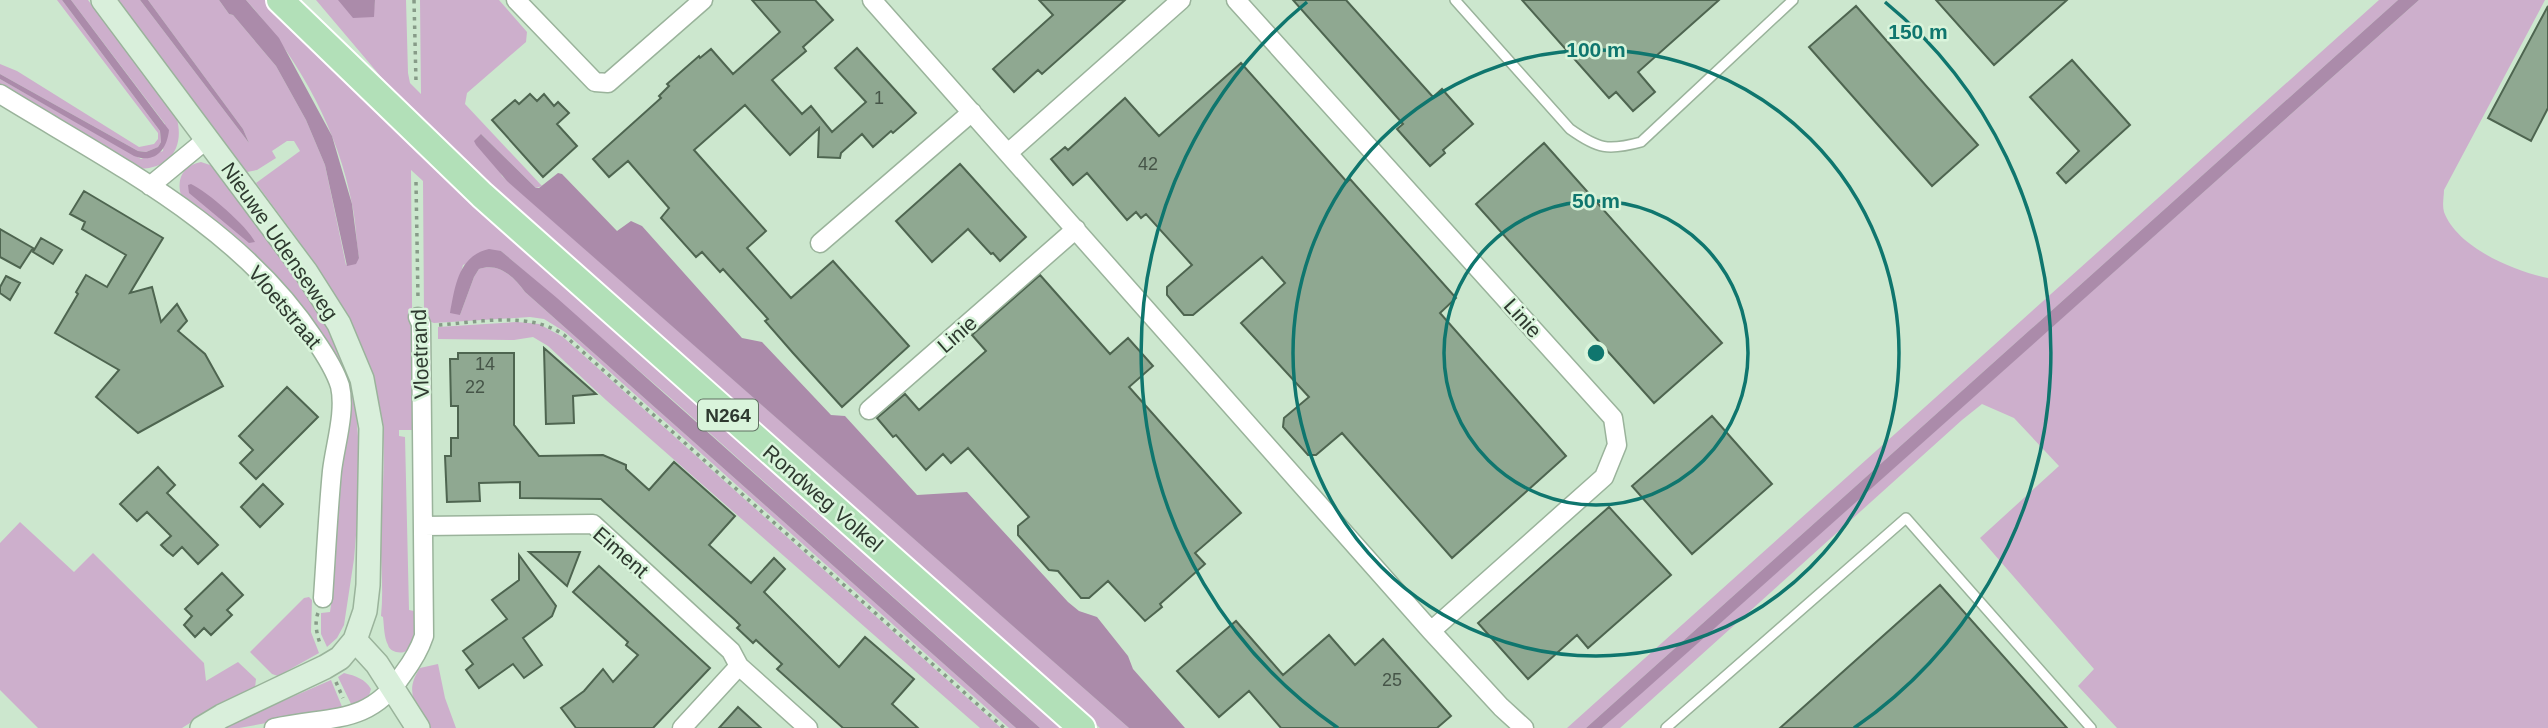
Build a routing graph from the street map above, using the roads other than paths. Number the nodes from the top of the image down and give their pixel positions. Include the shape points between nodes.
1 (103, 0) edge
2 (279, 0) edge
3 (302, 0) edge
4 (516, 0) edge
5 (703, 0) edge
6 (872, 0) edge
7 (1181, 0) edge
8 (1236, 0) edge
9 (1455, 0) edge
10 (1793, 0) edge
11 (0, 94) edge
12 (380, 96) junction
13 (972, 112) junction
14 (207, 139) junction
15 (1008, 153) junction
16 (150, 186) junction
17 (1076, 229) junction
18 (820, 243) dead end
19 (420, 320) road end
20 (869, 410) dead end
21 (424, 526) junction
22 (323, 598) dead end
23 (1431, 631) junction
24 (355, 640) junction
25 (739, 666) junction
26 (394, 689) junction
27 (202, 728) edge
28 (274, 728) edge
29 (418, 728) edge
30 (682, 728) edge
31 (808, 728) edge
32 (1083, 728) edge
33 (1524, 728) edge
34 (1665, 728) edge
35 (2091, 728) edge

1 - 14 street, Nieuwe Udenseweg
2 - 12 main road, Rondweg Volkel / N264
3 - 12 main road, Rondweg Volkel / N264
4 - 5 street via 595,82 608,82
6 - 13 street
7 - 15 street
8 - 23 street, Linie via 1613,418 1617,445 1604,477
9 - 10 lane via 1570,129 1590,143 1616,149 1641,142
11 - 16 street, Vloetstraat
12 - 32 main road, Rondweg Volkel / N264 via 492,204
13 - 15 street
13 - 18 street
14 - 16 street
14 - 24 street, Nieuwe Udenseweg via 306,271 339,324 362,379 371,428 369,559 365,611
15 - 17 street
16 - 22 street, Vloetstraat via 220,236 279,293 325,354 340,387
17 - 20 street, Linie
17 - 23 street
19 - 21 street, Vloetrand
21 - 25 street, Eiment via 593,524 731,651
21 - 26 street, Vloetrand via 424,636
23 - 33 street
24 - 26 street
24 - 27 street via 325,667
25 - 30 street
25 - 31 street, Eiment
26 - 28 street via 379,704 351,716
26 - 29 street
34 - 35 lane via 1906,518

